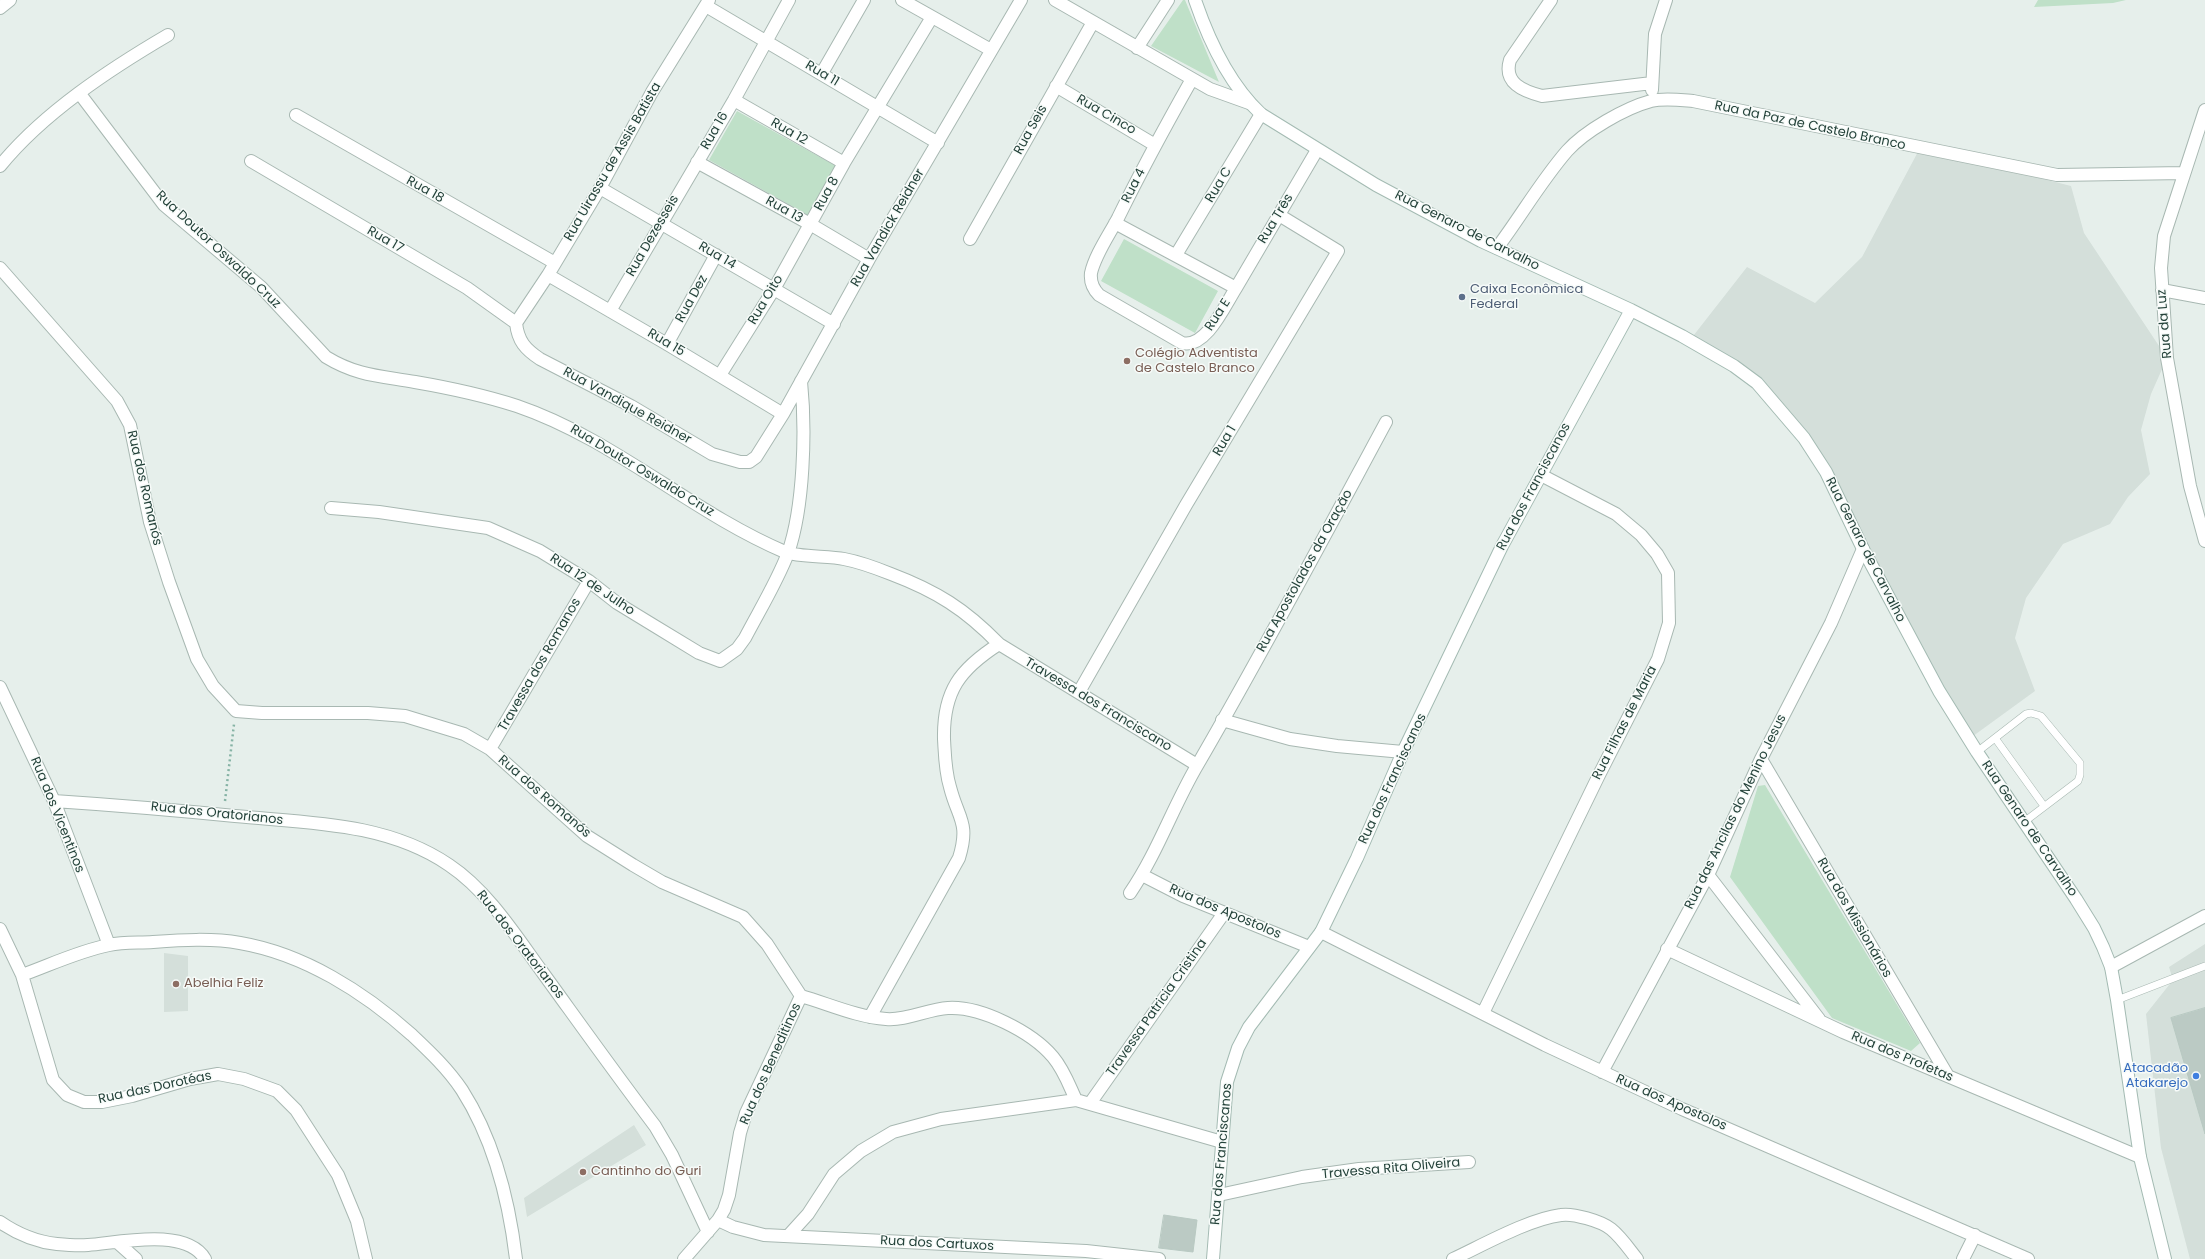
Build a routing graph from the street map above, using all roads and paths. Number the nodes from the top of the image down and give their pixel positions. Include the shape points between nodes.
1 (10, 0) edge
2 (790, 0) edge
3 (864, 0) edge
4 (902, 0) edge
5 (1021, 0) edge
6 (1055, 0) edge
7 (1168, 0) edge
8 (1195, 0) edge
9 (1551, 0) edge
10 (1666, 0) edge
11 (707, 3) edge
12 (0, 8) edge
13 (932, 17) junction
14 (1094, 22) junction
15 (168, 35) dead end
16 (766, 42) junction
17 (1137, 48) junction
18 (991, 50) junction
19 (822, 73) junction
20 (1192, 79) junction
21 (1652, 83) junction
22 (1056, 86) junction
23 (80, 94) junction
24 (734, 100) junction
25 (1651, 101) junction
26 (1249, 103) junction
27 (877, 108) junction
28 (2205, 110) edge
29 (1261, 114) junction
30 (296, 115) dead end
31 (938, 143) junction
32 (1155, 144) junction
33 (1317, 150) junction
34 (251, 161) dead end
35 (697, 162) junction
36 (844, 163) junction
37 (0, 166) edge
38 (2184, 173) junction
39 (600, 188) junction
40 (1278, 215) junction
41 (661, 223) junction
42 (1115, 223) junction
43 (810, 224) junction
44 (970, 239) dead end
45 (1497, 248) junction
46 (716, 255) junction
47 (1176, 255) junction
48 (869, 259) junction
49 (555, 263) junction
50 (0, 268) edge
51 (548, 275) junction
52 (1236, 288) junction
53 (774, 289) junction
54 (2162, 290) junction
55 (1100, 295) joint
56 (2205, 298) edge
57 (1631, 310) junction
58 (610, 311) junction
59 (516, 323) junction
60 (834, 324) junction
61 (667, 344) junction
62 (720, 375) junction
63 (801, 381) junction
64 (783, 414) junction
65 (1386, 422) dead end
66 (756, 457) joint
67 (1541, 475) junction
68 (331, 508) dead end
69 (2205, 541) edge
70 (1863, 549) junction
71 (788, 553) junction
72 (589, 581) junction
73 (999, 644) junction
74 (0, 687) edge
75 (1079, 692) junction
76 (236, 711) junction
77 (1222, 720) junction
78 (1995, 738) junction
79 (490, 749) junction
80 (1403, 752) junction
81 (1977, 752) junction
82 (1761, 759) junction
83 (1197, 765) junction
84 (54, 801) junction
85 (2044, 806) junction
86 (223, 815) junction
87 (2024, 822) junction
88 (1142, 875) junction
89 (1708, 875) junction
90 (1130, 892) dead end
91 (1224, 914) junction
92 (2205, 916) edge
93 (0, 929) edge
94 (1321, 932) junction
95 (109, 944) junction
96 (1309, 947) junction
97 (1667, 949) junction
98 (2205, 966) edge
99 (2111, 967) junction
100 (22, 975) junction
101 (801, 996) junction
102 (2117, 1000) junction
103 (1483, 1014) junction
104 (870, 1017) junction
105 (1821, 1022) junction
106 (1602, 1072) junction
107 (1948, 1076) junction
108 (1076, 1100) junction
109 (1091, 1102) junction
110 (1222, 1142) junction
111 (2140, 1157) junction
112 (1469, 1162) dead end
113 (1219, 1195) junction
114 (718, 1220) junction
115 (0, 1222) edge
116 (708, 1232) junction
117 (1975, 1235) junction
118 (788, 1236) junction
119 (117, 1242) junction
120 (136, 1259) edge
121 (205, 1259) edge
122 (366, 1259) edge
123 (516, 1259) edge
124 (684, 1259) edge
125 (1159, 1259) edge
126 (1213, 1259) edge
127 (1453, 1259) edge
128 (1637, 1259) edge
129 (1963, 1259) edge
130 (2028, 1259) edge
131 (2165, 1259) edge

1 - 12 street
2 - 16 street
3 - 19 street
4 - 13 street
5 - 18 street, Rua Vandick Reidner
6 - 14 street
7 - 17 street
8 - 26 street via 1214,45
9 - 21 street via 1508,67 1510,78 1516,87 1542,96
10 - 21 street via 1656,34
11 - 16 street, Rua 11
11 - 39 street, Rua Uirassu de Assis Batista via 652,92
13 - 18 street
13 - 27 street
14 - 17 street
14 - 22 street, Rua Seis
15 - 23 street via 117,66
16 - 19 street, Rua 11
16 - 24 street
17 - 20 street
18 - 31 street, Rua Vandick Reidner
19 - 27 street, Rua 11
20 - 26 street via 1210,90
20 - 32 street, Rua 4
21 - 25 street
22 - 32 street, Rua Cinco
22 - 44 street, Rua Seis
23 - 37 street via 37,126
23 - 71 street, Rua Doutor Oswaldo Cruz via 164,205 261,287 326,357 351,371 484,395 547,416 588,436 724,522
24 - 35 street, Rua 16
24 - 36 street, Rua 12
25 - 38 street, Rua da Paz de Castelo Branco via 1693,102 2057,175
25 - 45 street, Rua da Paz de Castelo Branco via 1599,126 1569,150 1544,180
26 - 29 street, Rua Genaro de Carvalho
27 - 31 street, Rua 11
27 - 36 street
28 - 38 street, Rua da Luz
29 - 33 street, Rua Genaro de Carvalho
29 - 47 street, Rua C
30 - 49 street, Rua 18
31 - 48 street, Rua Vandick Reidner
32 - 42 street, Rua 4
33 - 40 street, Rua Três
33 - 45 street, Rua Genaro de Carvalho via 1376,185
34 - 59 street, Rua 17 via 467,288
35 - 41 street, Rua Dezesseis
35 - 43 street, Rua 13
36 - 43 street, Rua 8
38 - 54 street, Rua da Luz via 2164,236
39 - 41 street, Rua 14
39 - 49 street, Rua Uirassu de Assis Batista
40 - 52 street, Rua Três
40 - 75 street, Rua 1 via 1338,251 1186,505
41 - 46 street, Rua 14
41 - 58 street, Rua Dezesseis
42 - 47 street, Rua E
42 - 55 street, Rua 4 via 1091,274 1094,290
43 - 48 street, Rua 13
43 - 53 street, Rua Oito
45 - 57 street, Rua Genaro de Carvalho
46 - 53 street, Rua 14
46 - 61 street, Rua Dez
47 - 52 street, Rua E
48 - 60 street, Rua Vandick Reidner
49 - 51 street, Rua Uirassu de Assis Batista
50 - 76 street, Rua dos Romanós via 102,383 117,401 127,419 150,522 197,659 213,686
51 - 58 street, Rua 15
51 - 59 street, Rua Uirassu de Assis Batista
52 - 55 street, Rua E via 1201,340 1188,344 1175,340
53 - 60 street, Rua 14
53 - 62 street, Rua Oito
54 - 56 street
54 - 69 street, Rua da Luz via 2169,366 2190,486
57 - 67 street, Rua dos Franciscanos
57 - 70 street, Rua Genaro de Carvalho via 1734,366 1757,383 1804,438 1826,472
58 - 61 street, Rua 15
59 - 66 street, Rua Vandique Reidner via 526,350 540,359 631,406 712,454 740,462 749,462
60 - 63 street, Rua Vandick Reidner
61 - 62 street, Rua 15
62 - 64 street, Rua 15
63 - 64 street, Rua Vandick Reidner
63 - 71 street via 805,413 800,481
64 - 66 street, Rua Vandick Reidner
65 - 77 street, Rua Apostolados da Oração via 1311,564
67 - 80 street, Rua dos Franciscanos via 1502,546
67 - 103 street, Rua Filhas de Maria via 1616,514 1641,535 1658,554 1668,573 1669,623 1658,659
68 - 72 street, Rua 12 de Julho via 379,512 488,528 540,551
70 - 81 street, Rua Genaro de Carvalho via 1939,691
70 - 82 street, Rua das Ancilas do Menino Jesus via 1831,623
71 - 72 street, Rua 12 de Julho via 745,638 737,649 720,660 699,653 617,603
71 - 73 street, Travessa dos Franciscano via 847,559 919,584 951,602
72 - 79 street, Travessa dos Romanos
73 - 75 street, Travessa dos Franciscano
73 - 104 street via 964,672 953,686 947,702 944,721 945,765 950,789 962,818 964,836 959,858
74 - 84 street, Rua dos Vicentinos
75 - 83 street, Travessa dos Franciscano
76 - 79 street, Rua dos Romanós via 262,714 405,716 464,734
76 - 86 path
77 - 80 street via 1290,739
77 - 83 street, Rua Apostolados da Oração
78 - 81 lane
78 - 85 lane
78 - 85 lane via 2026,714 2036,714 2041,716 2080,763 2078,781
79 - 101 street, Rua dos Romanós via 587,836 662,882 743,917 767,944
80 - 94 street, Rua dos Franciscanos via 1357,858
81 - 87 street, Rua Genaro de Carvalho
82 - 89 street, Rua das Ancilas do Menino Jesus
82 - 107 street, Rua dos Missionários
83 - 88 street, Rua Apostolados da Oração
84 - 86 street, Rua dos Oratorianos
84 - 95 street, Rua dos Vicentinos
85 - 87 lane
86 - 116 street, Rua dos Oratorianos via 347,827 380,833 433,855 466,879 517,937 655,1126 672,1155
87 - 99 street, Rua Genaro de Carvalho via 2094,928
88 - 90 street, Rua Apostolados da Oração
88 - 91 street, Rua dos Apostolos
89 - 97 street, Rua das Ancilas do Menino Jesus
89 - 105 street
91 - 96 street, Rua dos Apostolos
91 - 109 street, Travessa Patricia Cristina
92 - 99 street
93 - 100 street, Rua das Dorotéas
94 - 96 street, Rua dos Franciscanos
94 - 103 street, Rua dos Apostolos
95 - 100 street
95 - 123 street via 174,940 241,943 301,962 358,991 437,1058 461,1089 480,1123 494,1157 505,1192
96 - 110 street, Rua dos Franciscanos via 1249,1026 1238,1048 1227,1082
97 - 105 street, Rua dos Profetas
97 - 106 street, Rua das Ancilas do Menino Jesus
98 - 102 lane
99 - 102 street, Rua Genaro de Carvalho
100 - 122 street, Rua das Dorotéas via 53,1080 67,1095 84,1102 102,1102 218,1074 262,1084 287,1099 309,1128 338,1175 357,1221
101 - 104 street
101 - 114 street, Rua dos Beneditinos via 746,1113 729,1195
102 - 111 street, Rua Genaro de Carvalho
103 - 106 street, Rua dos Apostolos
104 - 108 street via 888,1020 949,1008 987,1015 1016,1028 1042,1045 1065,1074
105 - 107 street, Rua dos Profetas
106 - 117 street, Rua dos Apostolos
107 - 111 street, Rua dos Profetas
108 - 109 street
108 - 118 street via 941,1118 893,1132 861,1151 834,1174 808,1214
109 - 110 street
110 - 113 street, Rua dos Franciscanos
111 - 131 street, Rua Genaro de Carvalho
112 - 113 street, Travessa Rita Oliveira via 1359,1169
113 - 126 street, Rua dos Franciscanos
114 - 116 street, Rua dos Beneditinos
114 - 118 street, Rua dos Cartuxos via 747,1232
115 - 119 street via 14,1232 56,1244
116 - 124 street, Rua dos Beneditinos
117 - 129 street
117 - 130 street, Rua dos Apostolos
118 - 125 street, Rua dos Cartuxos via 1086,1251
119 - 120 street
119 - 121 street via 159,1238 184,1243
127 - 128 street via 1541,1220 1562,1215 1583,1217 1610,1228

